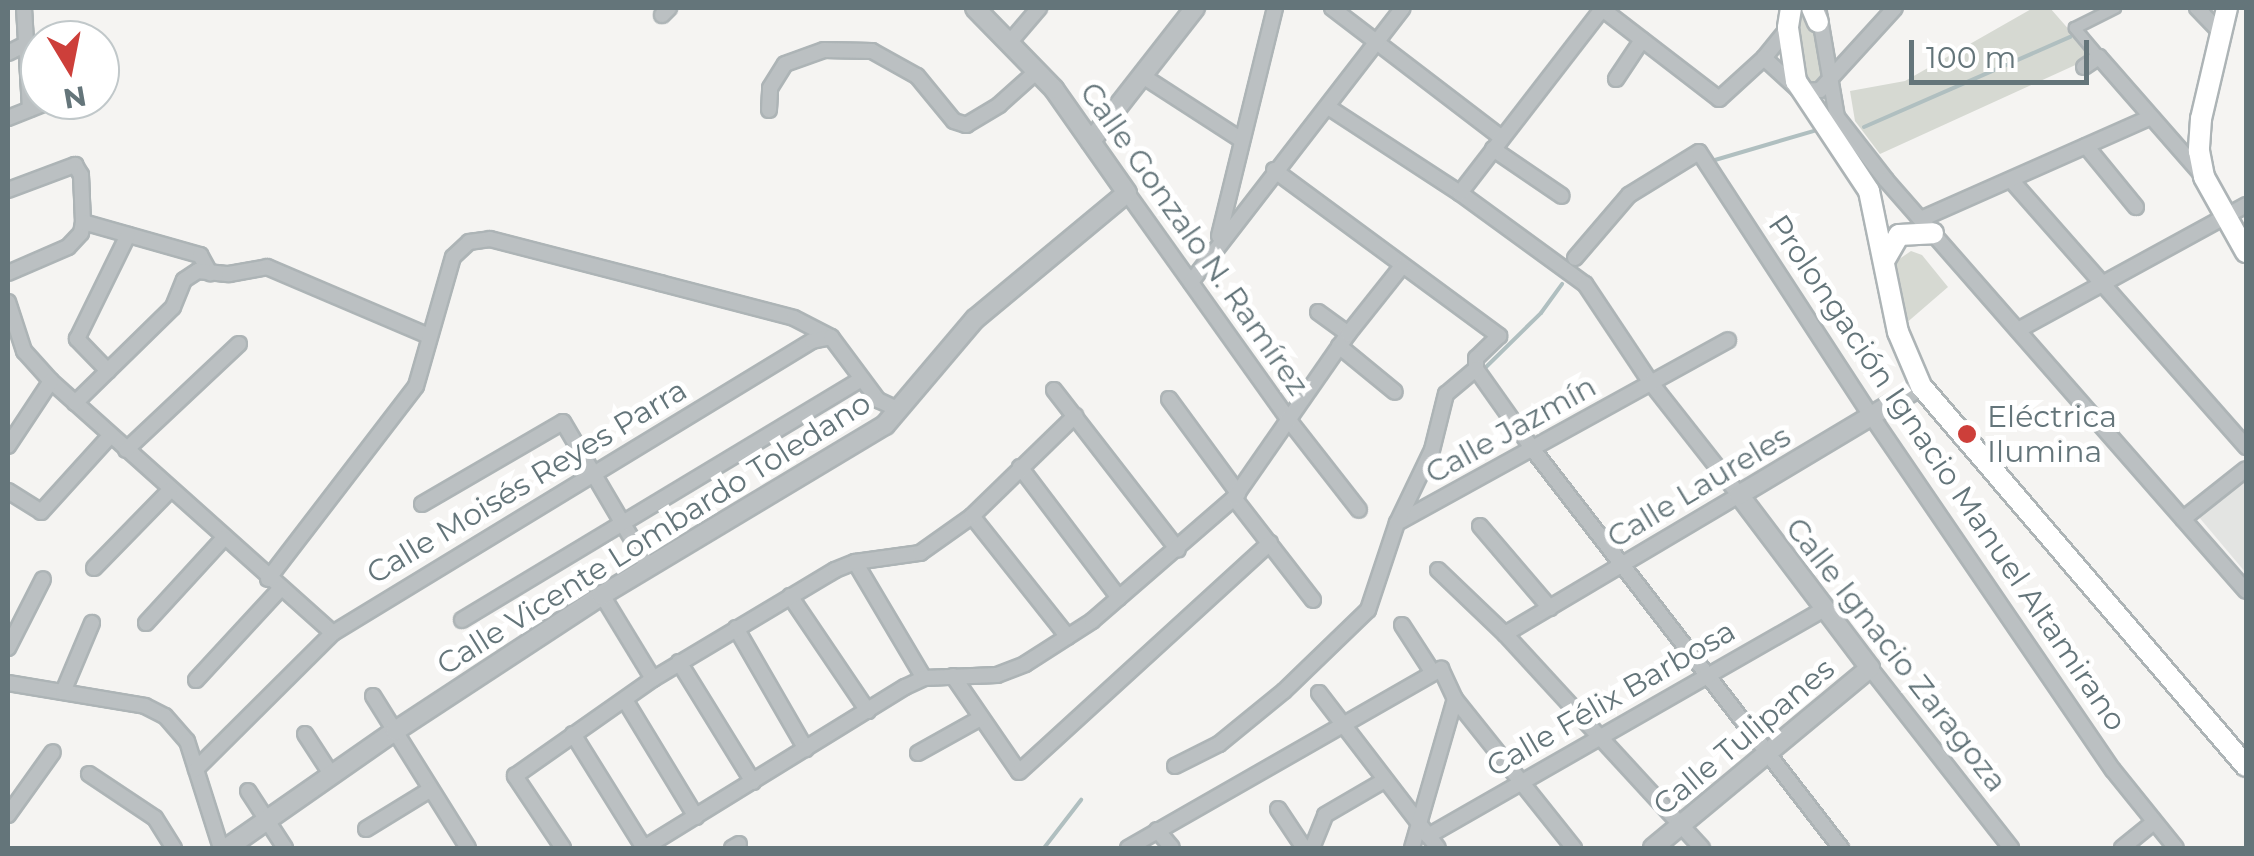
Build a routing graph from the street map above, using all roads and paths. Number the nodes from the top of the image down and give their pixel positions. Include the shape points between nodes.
1 (975, 8) edge
2 (1039, 8) edge
3 (1195, 8) edge
4 (1274, 8) edge
5 (1404, 8) edge
6 (1602, 8) edge
7 (1895, 8) edge
8 (2115, 8) edge
9 (2197, 8) edge
10 (1336, 9) edge
11 (1816, 12) edge
12 (1791, 14) edge
13 (2226, 17) edge
14 (1642, 40) junction
15 (1010, 42) junction
16 (1376, 43) junction
17 (2099, 57) junction
18 (1764, 58) junction
19 (2084, 67) dead end
20 (1037, 71) junction
21 (1141, 75) junction
22 (1616, 80) dead end
23 (1828, 84) junction
24 (1800, 91) junction
25 (1328, 107) junction
26 (769, 110) dead end
27 (2150, 118) junction
28 (1240, 139) junction
29 (1092, 140) junction
30 (1498, 144) junction
31 (2086, 146) junction
32 (1274, 170) junction
33 (2204, 177) junction
34 (2011, 180) junction
35 (1878, 186) junction
36 (8, 190) edge
37 (1128, 193) junction
38 (1460, 193) junction
39 (1562, 196) dead end
40 (2246, 206) edge
41 (2136, 207) dead end
42 (2227, 216) junction
43 (83, 222) junction
44 (1927, 226) junction
45 (128, 235) junction
46 (1218, 242) junction
47 (2246, 252) edge
48 (1575, 258) dead end
49 (1884, 261) junction
50 (1402, 266) junction
51 (8, 273) edge
52 (210, 273) junction
53 (1191, 282) junction
54 (2104, 284) junction
55 (8, 302) edge
56 (1318, 312) dead end
57 (2018, 330) junction
58 (429, 332) junction
59 (831, 337) junction
60 (1343, 340) junction
61 (1728, 340) dead end
62 (239, 344) dead end
63 (1476, 369) junction
64 (108, 371) junction
65 (860, 380) junction
66 (51, 382) junction
67 (1652, 383) junction
68 (1920, 386) junction
69 (1054, 390) dead end
70 (1395, 392) dead end
71 (1169, 399) dead end
72 (75, 404) junction
73 (899, 410) junction
74 (1075, 416) junction
75 (1872, 417) junction
76 (1288, 419) junction
77 (110, 436) junction
78 (8, 446) edge
79 (2246, 446) edge
80 (126, 450) junction
81 (1534, 451) junction
82 (1020, 467) junction
83 (2246, 469) edge
84 (592, 473) junction
85 (170, 490) junction
86 (8, 491) edge
87 (1236, 496) junction
88 (1738, 496) junction
89 (422, 504) dead end
90 (1358, 510) dead end
91 (972, 516) junction
92 (2183, 518) junction
93 (622, 523) junction
94 (1397, 524) junction
95 (1480, 526) dead end
96 (224, 538) junction
97 (1270, 543) junction
98 (1178, 550) junction
99 (855, 562) junction
100 (1622, 565) junction
101 (94, 568) dead end
102 (648, 568) junction
103 (1438, 570) dead end
104 (43, 579) dead end
105 (275, 584) junction
106 (2246, 591) edge
107 (602, 596) junction
108 (790, 596) junction
109 (1119, 598) junction
110 (1313, 600) dead end
111 (1550, 608) junction
112 (1822, 610) junction
113 (462, 620) dead end
114 (92, 623) dead end
115 (146, 624) dead end
116 (1402, 625) dead end
117 (736, 628) junction
118 (333, 633) junction
119 (1505, 634) junction
120 (1068, 637) junction
121 (8, 648) edge
122 (679, 662) junction
123 (1870, 668) junction
124 (1437, 670) junction
125 (952, 676) junction
126 (1706, 676) junction
127 (653, 678) junction
128 (924, 678) junction
129 (196, 680) dead end
130 (8, 683) edge
131 (63, 692) junction
132 (1319, 693) dead end
133 (373, 696) dead end
134 (1454, 699) junction
135 (625, 700) junction
136 (868, 711) junction
137 (981, 718) junction
138 (1341, 723) junction
139 (395, 731) junction
140 (304, 734) dead end
141 (573, 734) junction
142 (1601, 736) junction
143 (806, 749) junction
144 (53, 752) dead end
145 (1766, 752) junction
146 (918, 753) dead end
147 (1175, 766) dead end
148 (2246, 766) edge
149 (196, 769) junction
150 (89, 774) dead end
151 (331, 774) junction
152 (1385, 780) junction
153 (752, 782) junction
154 (1519, 783) junction
155 (430, 788) junction
156 (248, 791) dead end
157 (1278, 808) dead end
158 (8, 815) edge
159 (696, 817) junction
160 (266, 819) junction
161 (2154, 822) junction
162 (1680, 825) junction
163 (366, 829) dead end
164 (1157, 830) junction
165 (1424, 830) junction
166 (159, 842) edge
167 (174, 848) edge
168 (224, 848) edge
169 (285, 848) edge
170 (468, 848) edge
171 (563, 848) edge
172 (644, 848) edge
173 (1128, 848) edge
174 (1172, 848) edge
175 (1304, 848) edge
176 (1312, 848) edge
177 (1412, 848) edge
178 (1438, 848) edge
179 (1574, 848) edge
180 (1654, 848) edge
181 (1702, 848) edge
182 (1841, 848) edge
183 (2012, 848) edge
184 (2122, 848) edge
185 (2176, 848) edge

1 - 15 street, Calle Gonzalo N. Ramírez
2 - 15 street
3 - 21 street
4 - 28 street
5 - 16 street
6 - 14 street
6 - 30 street
7 - 23 street
8 - 17 street via 2075,28
9 - 13 street
10 - 16 street
11 - 23 street
12 - 18 street
12 - 24 main road
13 - 33 main road via 2201,119
14 - 18 street via 1720,98
14 - 22 street
15 - 20 street, Calle Gonzalo N. Ramírez
16 - 25 street
16 - 30 street
17 - 19 street
17 - 27 street
18 - 24 street
20 - 26 street via 966,125 954,121 917,76 872,51 824,50 785,64 770,88
20 - 29 street, Calle Gonzalo N. Ramírez
21 - 28 street
21 - 29 street
23 - 24 street
23 - 35 street via 1838,117
24 - 35 main road
25 - 32 street
25 - 38 street
27 - 31 street
27 - 33 street
28 - 46 street
29 - 37 street, Calle Gonzalo N. Ramírez
30 - 38 street
30 - 39 street
31 - 34 street
31 - 41 street
32 - 46 street
32 - 50 street
33 - 42 main road
34 - 44 street
34 - 54 street
35 - 44 street
35 - 49 main road
36 - 43 street via 75,165 82,175
37 - 53 street, Calle Gonzalo N. Ramírez
37 - 73 street, Calle Vicente Lombardo Toledano via 975,320
38 - 67 street via 1585,284
40 - 42 street
42 - 47 main road
42 - 54 street
43 - 45 street
43 - 51 street via 76,242
44 - 49 main road via 1899,235
44 - 57 street
45 - 52 street via 200,254
45 - 64 street via 77,340
46 - 53 street
48 - 75 street, Prolongación Ignacio Manuel Altamirano via 1629,195 1699,152
49 - 68 main road via 1898,332
50 - 60 street
50 - 63 street via 1499,336 1476,358
52 - 58 street via 267,267
52 - 64 street via 190,274 173,307
53 - 76 street, Calle Gonzalo N. Ramírez
54 - 57 street
54 - 79 street
55 - 66 street via 24,351
56 - 60 street
57 - 92 street
58 - 59 street via 453,257 468,242 490,240 794,318
58 - 105 street via 416,386
59 - 65 street
59 - 84 street, Calle Moisés Reyes Parra via 812,341
60 - 70 street
60 - 76 street
61 - 67 street, Calle Jazmín
62 - 80 street
63 - 81 street
63 - 94 street via 1446,394 1432,450
64 - 72 street
65 - 73 street
65 - 93 street
66 - 72 street
66 - 78 street
67 - 81 street, Calle Jazmín
67 - 88 street
68 - 75 street, Calle Laureles
68 - 148 main road
69 - 74 street
71 - 87 street
72 - 77 street
73 - 102 street, Calle Vicente Lombardo Toledano via 835,457
74 - 82 street
74 - 98 street
75 - 88 street, Calle Laureles
75 - 161 street, Prolongación Ignacio Manuel Altamirano
76 - 87 street
76 - 90 street, Calle Gonzalo N. Ramírez
77 - 80 street
77 - 86 street via 41,512
80 - 85 street
81 - 94 street, Calle Jazmín
81 - 100 street
82 - 91 street
82 - 109 street
83 - 92 street
84 - 89 street via 563,422
84 - 93 street
84 - 118 street, Calle Moisés Reyes Parra
85 - 96 street
85 - 101 street
87 - 97 street
87 - 98 street
88 - 100 street, Calle Laureles
88 - 112 street, Calle Ignacio Zaragoza
91 - 99 street via 920,553
91 - 120 street
92 - 106 street
93 - 102 street
93 - 113 street
94 - 147 street via 1368,610 1219,744
95 - 111 street
96 - 105 street
96 - 115 street
97 - 110 street
97 - 137 street via 1018,772
98 - 109 street
99 - 108 street
99 - 128 street
100 - 111 street, Calle Laureles
100 - 126 street
102 - 107 street, Calle Vicente Lombardo Toledano
103 - 119 street
104 - 121 street
105 - 118 street
105 - 129 street
107 - 127 street
107 - 139 street, Calle Vicente Lombardo Toledano
108 - 117 street
108 - 136 street
109 - 120 street
111 - 119 street, Calle Laureles
112 - 123 street, Calle Ignacio Zaragoza
112 - 126 street, Calle Félix Barbosa
114 - 131 street
116 - 124 street
117 - 122 street
117 - 143 street
118 - 149 street, Calle Moisés Reyes Parra
119 - 142 street
120 - 125 street via 997,675
122 - 127 street
122 - 153 street
123 - 145 street, Calle Tulipanes
123 - 183 street, Calle Ignacio Zaragoza
124 - 134 street
124 - 138 street
125 - 128 street
125 - 137 street
126 - 142 street, Calle Félix Barbosa
126 - 145 street
127 - 135 street
128 - 136 street
130 - 131 street
131 - 149 street via 166,716 187,741
132 - 138 street
133 - 139 street
134 - 154 street
134 - 165 street
135 - 141 street
135 - 159 street
136 - 143 street
137 - 146 street
138 - 152 street
138 - 164 street
139 - 151 street, Calle Vicente Lombardo Toledano
139 - 155 street
140 - 151 street
141 - 171 street via 515,776
141 - 172 street
142 - 154 street, Calle Félix Barbosa
142 - 162 street
143 - 153 street
144 - 158 street
145 - 162 street, Calle Tulipanes
145 - 182 street
149 - 168 street
150 - 166 street via 155,818
151 - 160 street, Calle Vicente Lombardo Toledano
152 - 165 street
152 - 176 street via 1325,815
153 - 159 street
154 - 165 street, Calle Félix Barbosa
154 - 179 street
155 - 163 street
155 - 170 street
156 - 160 street
157 - 175 street
159 - 172 street
160 - 168 street, Calle Vicente Lombardo Toledano
160 - 169 street
161 - 184 street
161 - 185 street, Prolongación Ignacio Manuel Altamirano
162 - 180 street, Calle Tulipanes
162 - 181 street
164 - 173 street
164 - 174 street
165 - 177 street
165 - 178 street
166 - 167 street

